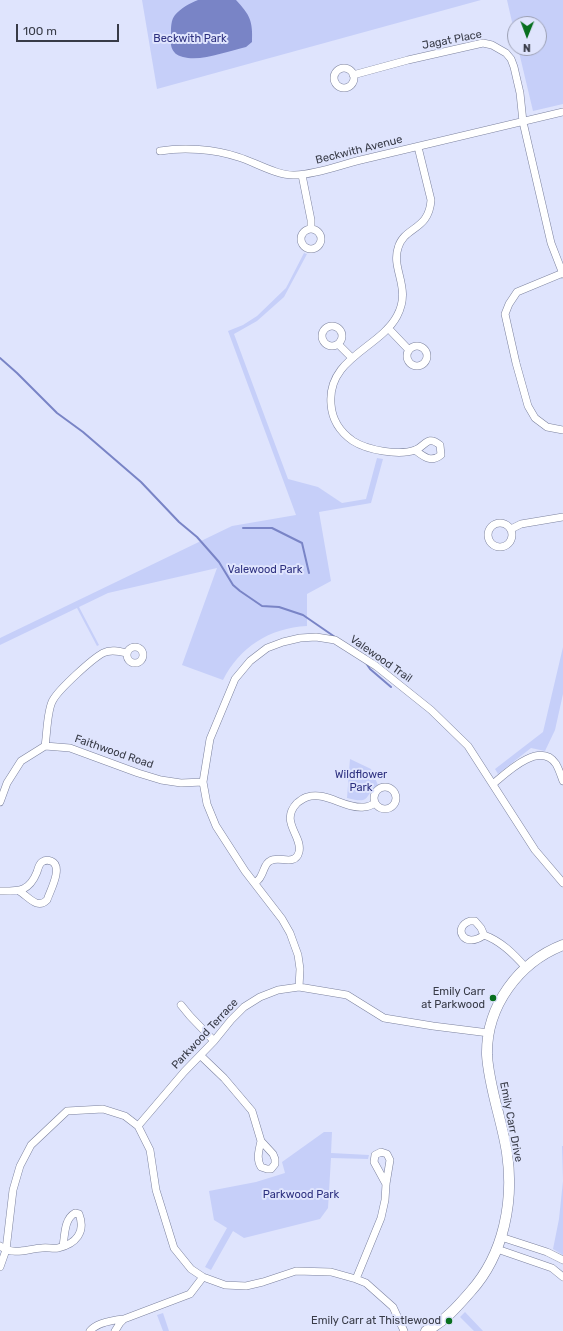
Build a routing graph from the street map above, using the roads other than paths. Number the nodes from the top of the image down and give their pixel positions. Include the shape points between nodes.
1 (354, 75) dead end
2 (563, 112) edge
3 (523, 122) junction
4 (418, 147) junction
5 (160, 151) dead end
6 (302, 175) junction
7 (311, 229) dead end
8 (563, 274) edge
9 (388, 328) junction
10 (338, 344) dead end
11 (410, 350) dead end
12 (352, 358) junction
13 (563, 430) edge
14 (415, 450) dead end
15 (563, 517) edge
16 (511, 529) dead end
17 (127, 653) dead end
18 (45, 746) junction
19 (563, 781) edge
20 (203, 782) junction
21 (492, 784) junction
22 (0, 802) edge
23 (375, 803) dead end
24 (255, 883) junction
25 (563, 883) edge
26 (19, 891) junction
27 (0, 892) edge
28 (484, 936) dead end
29 (563, 944) edge
30 (526, 968) junction
31 (299, 987) junction
32 (181, 1004) dead end
33 (489, 1033) junction
34 (214, 1041) junction
35 (201, 1056) junction
36 (138, 1126) junction
37 (261, 1141) dead end
38 (386, 1184) dead end
39 (8, 1228) junction
40 (0, 1231) edge
41 (501, 1237) junction
42 (62, 1246) dead end
43 (3, 1248) edge
44 (497, 1249) junction
45 (563, 1260) edge
46 (0, 1267) edge
47 (202, 1277) junction
48 (563, 1277) edge
49 (356, 1279) junction
50 (124, 1319) junction
51 (90, 1331) edge
52 (114, 1331) edge
53 (404, 1331) edge
54 (426, 1331) edge

1 - 3 street, Jagat Place via 483,43 492,45 511,59 520,93
2 - 3 street, Beckwith Avenue
3 - 4 street, Beckwith Avenue
3 - 8 street, Jagat Place via 551,243
4 - 6 street, Beckwith Avenue
4 - 9 street via 431,206 424,221 404,236 398,248 397,262 403,298 398,314
5 - 6 street, Beckwith Avenue via 206,150 236,156 279,172
6 - 7 street
8 - 13 street via 517,292 505,314 528,406 535,418 547,427
9 - 11 street
9 - 12 street
10 - 12 street
12 - 14 street via 339,372 331,390 331,408 336,424 354,441 366,448 384,452
15 - 16 street via 521,524
17 - 18 street via 102,653 69,681 52,701
18 - 20 street, Faithwood Road via 70,748 161,780
18 - 22 street via 21,761 7,783
19 - 21 street via 555,763 548,757 538,756 526,759
20 - 21 street, Valewood Trail via 210,739 235,679 250,661 267,648 300,638 316,637 335,640 376,666 431,710 468,746
20 - 24 street, Valewood Trail via 207,804 216,826
21 - 25 street, Valewood Trail via 535,850
23 - 24 street via 364,807 351,806 334,799 314,796 300,800 291,814 299,847 296,858 268,862
24 - 31 street, Valewood Trail via 290,933 298,955
26 - 26 street via 35,903 45,902 57,871 56,864 48,860 41,862 31,885
26 - 27 street
28 - 30 street via 513,953
29 - 30 street, Emily Carr Drive
30 - 33 street, Emily Carr Drive via 500,1001
31 - 33 street, Parkwood Terrace via 347,995 384,1018
31 - 34 street, Parkwood Terrace via 278,990 260,997 231,1020
32 - 34 street
33 - 41 street, Emily Carr Drive via 488,1064 507,1153 509,1181 506,1219
34 - 35 street, Parkwood Terrace
35 - 36 street, Parkwood Terrace
35 - 37 street via 252,1111
36 - 39 street via 125,1116 103,1109 67,1112 31,1145 20,1166 13,1190
36 - 47 street via 150,1150 156,1190 174,1248 191,1269
38 - 49 street via 381,1218
39 - 40 street
39 - 43 street
41 - 44 street, Emily Carr Drive
41 - 45 street
42 - 43 street via 22,1252
43 - 46 street
44 - 48 street via 552,1268
44 - 54 street, Emily Carr Drive via 482,1280 455,1309
47 - 49 street via 225,1285 246,1286 296,1271 331,1272
47 - 50 street via 190,1294
49 - 53 street via 366,1284 393,1307
50 - 51 street via 95,1326
50 - 52 street

